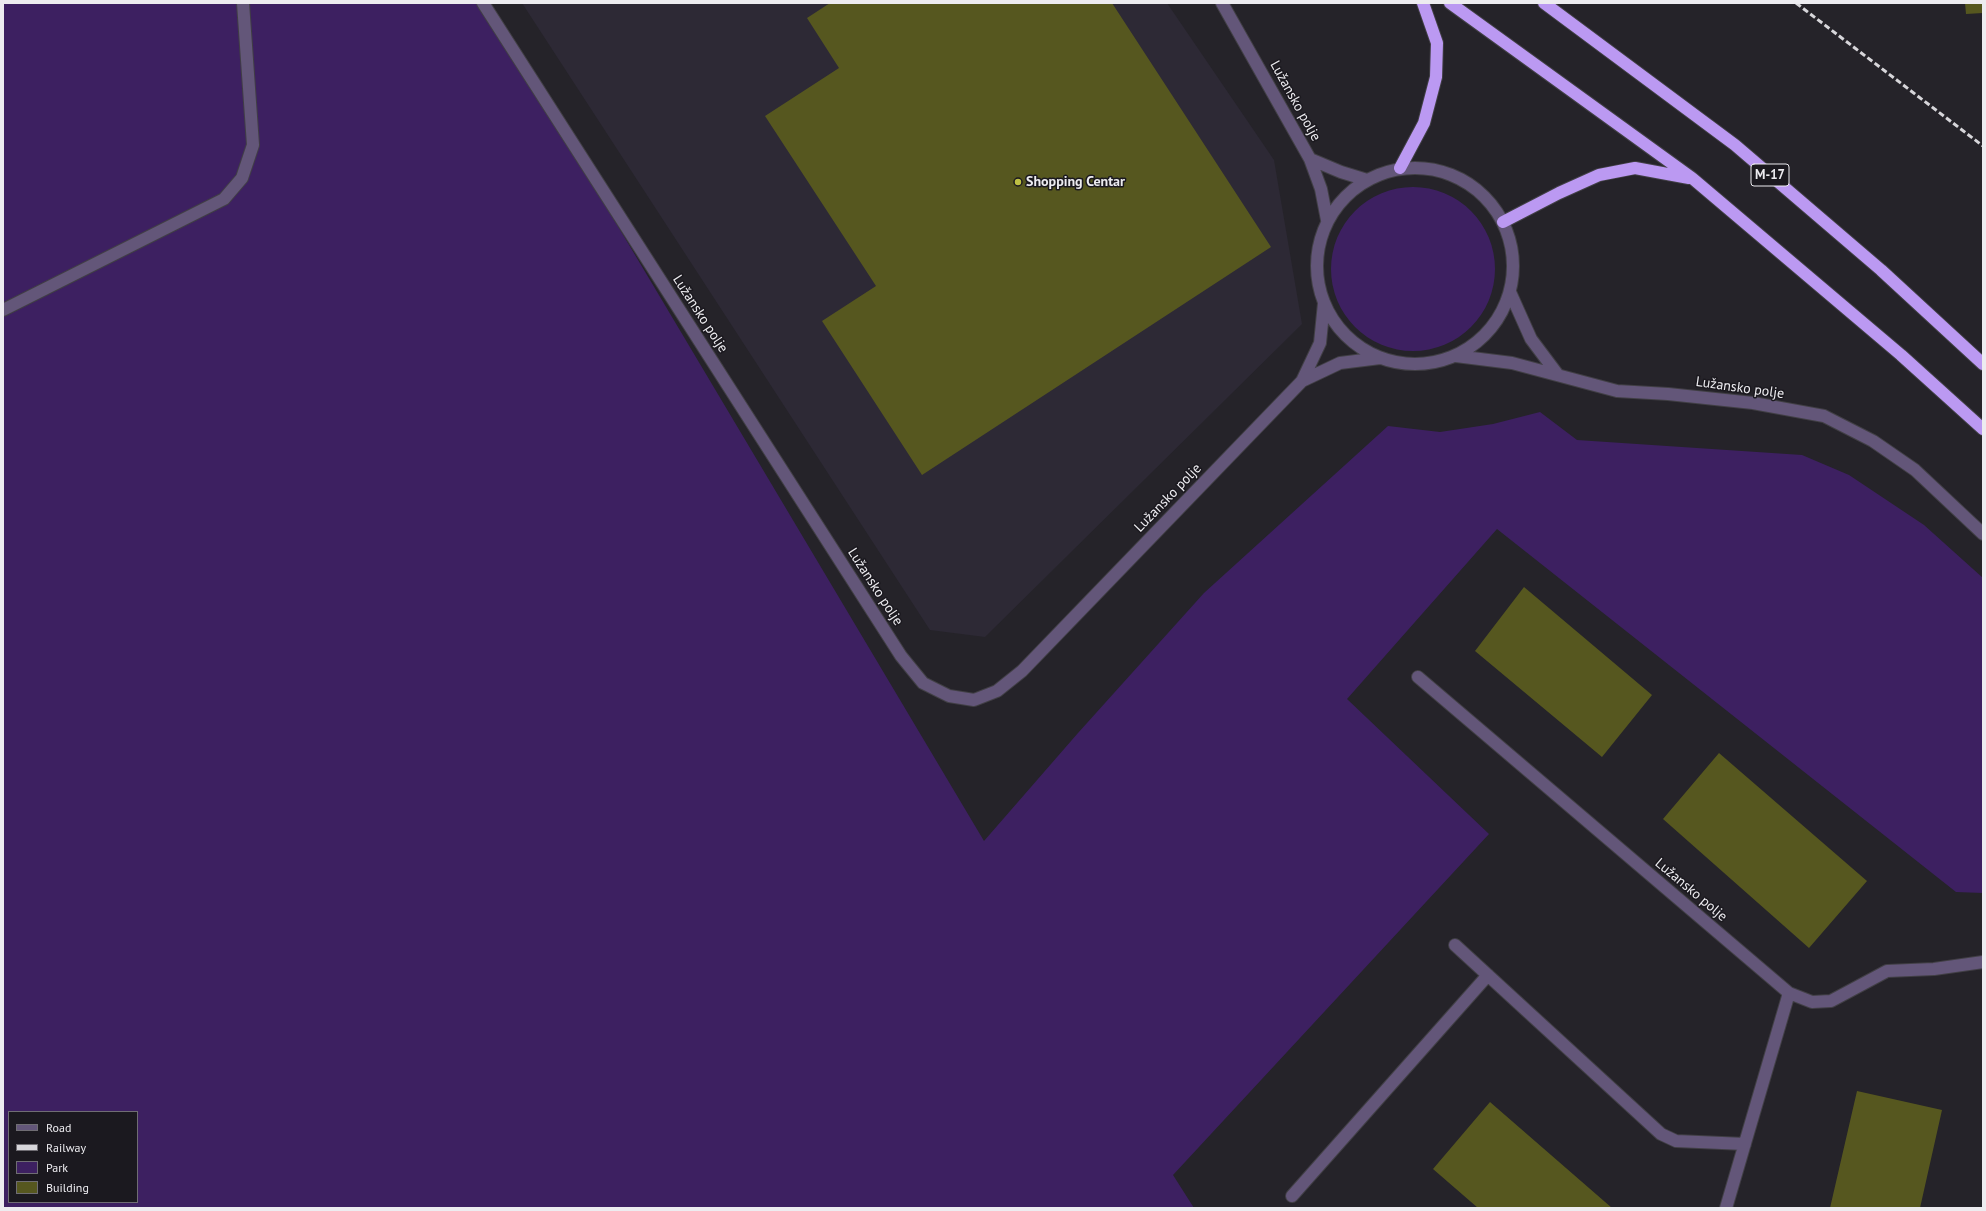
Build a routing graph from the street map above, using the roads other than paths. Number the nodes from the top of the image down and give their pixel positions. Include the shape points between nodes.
1 (243, 3) edge
2 (483, 3) edge
3 (1222, 3) edge
4 (1423, 3) edge
5 (1450, 3) edge
6 (1544, 3) edge
7 (1310, 159) junction
8 (1400, 168) junction
9 (1692, 178) junction
10 (1367, 180) junction
11 (1328, 220) junction
12 (1503, 222) junction
13 (1510, 292) junction
14 (1324, 303) junction
15 (3, 310) edge
16 (1456, 356) junction
17 (1380, 358) junction
18 (1983, 364) edge
19 (1558, 375) junction
20 (1302, 381) junction
21 (1983, 429) edge
22 (1983, 534) edge
23 (1418, 677) dead end
24 (1455, 945) dead end
25 (1983, 962) edge
26 (1488, 975) junction
27 (1788, 993) junction
28 (1745, 1144) junction
29 (1292, 1196) dead end
30 (1726, 1208) edge

1 - 15 street via 253,144 242,178 224,199
2 - 20 street, Lužansko polje via 901,656 923,683 949,696 974,700 996,692 1022,671
3 - 7 street, Lužansko polje
4 - 8 highway via 1437,43 1436,77 1424,123
5 - 9 highway
6 - 18 highway, M-17 via 1735,145 1881,270
7 - 10 street
7 - 11 street, Lužansko polje via 1322,189
8 - 10 street
8 - 12 street via 1424,168 1448,174 1465,182 1489,202
9 - 12 highway via 1635,168 1599,175
9 - 21 highway via 1901,355
10 - 11 street via 1338,204
11 - 14 street via 1320,240 1316,261 1318,283
12 - 13 street via 1511,244 1514,268
13 - 16 street via 1503,312 1491,330 1475,345
13 - 19 street via 1531,339
14 - 17 street via 1333,321 1346,337
14 - 20 street, Lužansko polje via 1320,343
16 - 17 street via 1418,365 1399,364
16 - 19 street, Lužansko polje via 1512,362
17 - 20 street via 1340,363
19 - 22 street, Lužansko polje via 1617,391 1753,404 1824,416 1873,441 1915,470
23 - 27 street, Lužansko polje
24 - 26 street
25 - 27 street, Lužansko polje via 1934,969 1887,971 1831,1001 1812,1002
26 - 28 street via 1661,1134 1676,1141
26 - 29 street
27 - 28 street
28 - 30 street

